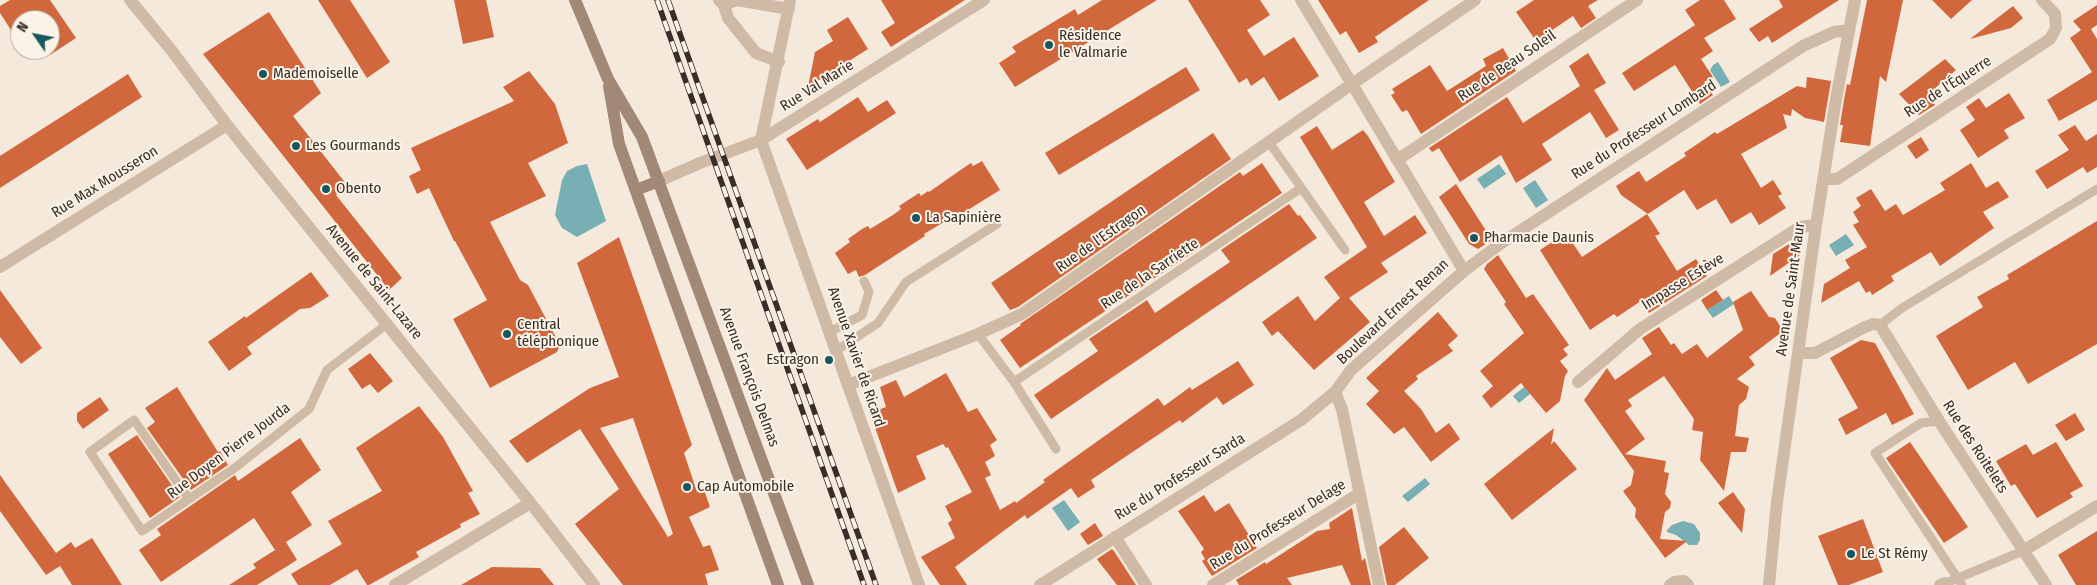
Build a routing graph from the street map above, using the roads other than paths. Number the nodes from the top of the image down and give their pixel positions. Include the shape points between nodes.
1 (130, 0) edge
2 (575, 0) edge
3 (984, 0) edge
4 (1301, 0) edge
5 (1476, 0) edge
6 (1637, 0) edge
7 (1855, 0) edge
8 (2042, 0) edge
9 (721, 2) edge
10 (789, 4) edge
11 (1849, 30) junction
12 (778, 62) junction
13 (608, 78) junction
14 (1352, 84) junction
15 (227, 125) junction
16 (761, 140) junction
17 (1269, 142) junction
18 (1397, 160) junction
19 (1823, 179) junction
20 (659, 181) junction
21 (1301, 188) junction
22 (2097, 189) edge
23 (636, 190) junction
24 (997, 224) dead end
25 (1816, 225) junction
26 (1345, 250) dead end
27 (0, 267) edge
28 (1464, 271) junction
29 (864, 281) dead end
30 (387, 324) junction
31 (1880, 325) junction
32 (830, 332) junction
33 (978, 334) junction
34 (837, 350) junction
35 (1799, 353) junction
36 (1014, 382) junction
37 (1578, 382) dead end
38 (848, 385) junction
39 (1335, 392) junction
40 (1939, 421) junction
41 (1056, 449) dead end
42 (1360, 493) junction
43 (189, 499) junction
44 (530, 503) junction
45 (2097, 506) edge
46 (1115, 537) junction
47 (2022, 551) junction
48 (1951, 583) edge
49 (396, 585) edge
50 (594, 585) edge
51 (778, 585) edge
52 (808, 585) edge
53 (919, 585) edge
54 (1040, 585) edge
55 (1146, 585) edge
56 (1212, 585) edge
57 (1379, 585) edge
58 (1670, 585) edge
59 (1688, 585) edge
60 (1769, 585) edge
61 (2046, 585) edge

1 - 15 street, Avenue de Saint-Lazare
2 - 13 main road, Avenue François Delmas
3 - 16 street, Rue Val Marie
4 - 14 street, Boulevard Ernest Renan
5 - 14 street
6 - 18 street, Rue de Beau Soleil
7 - 11 street, Avenue de Saint-Maur
8 - 19 street, Rue de l'Équerre via 2055,14 2056,28 2050,39 1837,179
9 - 10 street
9 - 12 street via 728,18 756,53
10 - 12 street
11 - 19 street, Avenue de Saint-Maur
11 - 28 street, Rue du Professeur Lombard via 1834,32 1803,46 1500,244
12 - 16 street
13 - 20 main road, Avenue François Delmas via 642,137
13 - 23 main road, Avenue François Delmas via 619,144
14 - 17 street, Rue de l'Estragon
14 - 18 street, Boulevard Ernest Renan
15 - 27 street, Rue Max Mousseron
15 - 30 street, Avenue de Saint-Lazare
16 - 20 street, Rue Val Marie
16 - 32 street, Avenue Xavier de Ricard
17 - 21 lane
17 - 33 street, Rue de l'Estragon via 1022,314
18 - 28 street, Boulevard Ernest Renan
19 - 25 street, Avenue de Saint-Maur
20 - 23 main road
20 - 52 main road, Avenue François Delmas
21 - 26 lane
21 - 36 lane, Rue de la Sarriette
22 - 31 lane via 1902,308
23 - 51 main road, Avenue François Delmas
24 - 34 lane via 906,282 878,323
25 - 35 street, Avenue de Saint-Maur
25 - 37 street, Impasse Estève via 1800,227 1640,329
28 - 39 street, Boulevard Ernest Renan via 1351,370
29 - 32 lane via 869,292 862,315
30 - 43 lane, Rue Doyen Pierre Jourda via 327,370 309,409 236,467
30 - 44 street, Avenue de Saint-Lazare
31 - 35 street via 1865,327 1815,354
31 - 40 street, Rue des Roitelets
32 - 34 street, Avenue Xavier de Ricard
33 - 36 lane
33 - 38 street, Rue de l'Estragon
34 - 38 street, Avenue Xavier de Ricard
35 - 60 street, Avenue de Saint-Maur via 1777,502
36 - 41 lane
38 - 53 street, Avenue Xavier de Ricard
39 - 42 street via 1342,409
39 - 46 street, Rue du Professeur Sarda via 1300,420
40 - 47 street, Rue des Roitelets
40 - 48 lane via 1921,423 1875,453
42 - 56 street, Rue du Professeur Delage
42 - 57 street
43 - 43 lane, Rue Doyen Pierre Jourda via 142,530 90,452 134,420
44 - 49 street
44 - 50 street, Avenue de Saint-Lazare
45 - 47 street
46 - 54 street, Rue du Professeur Sarda
46 - 55 street
47 - 48 lane
47 - 61 street, Rue des Roitelets
58 - 59 street via 1684,581

